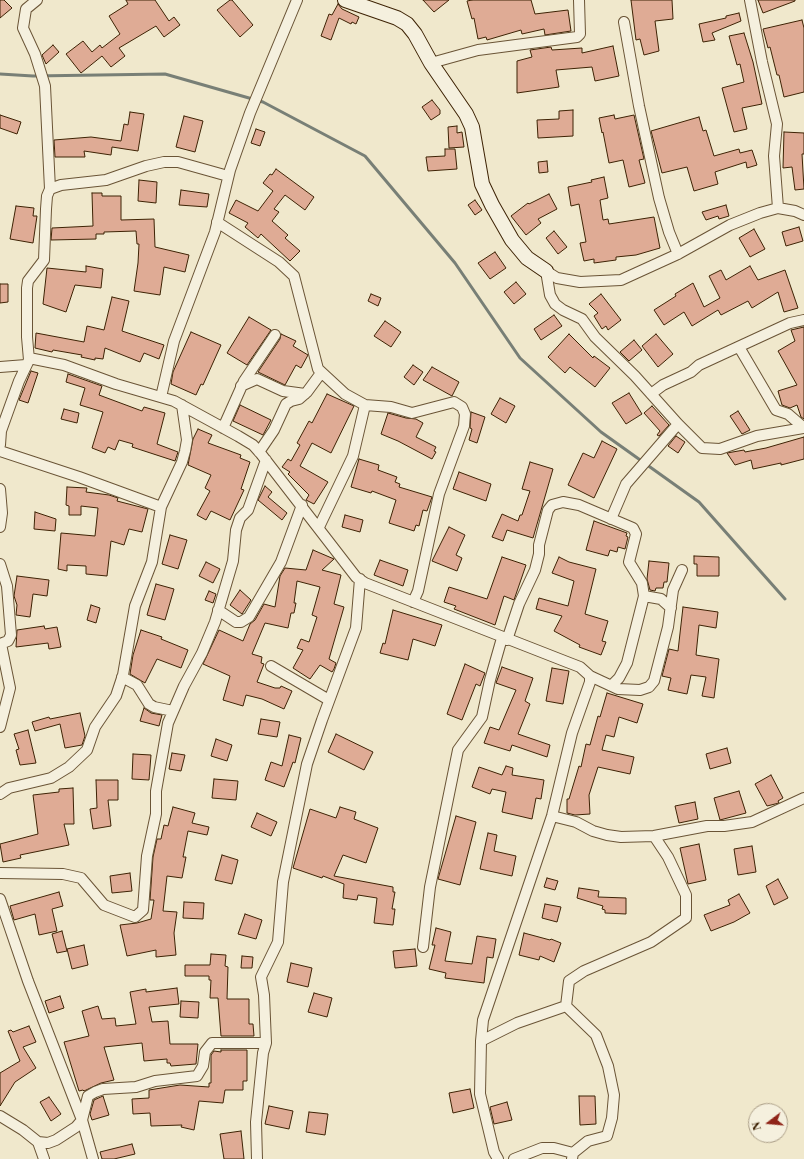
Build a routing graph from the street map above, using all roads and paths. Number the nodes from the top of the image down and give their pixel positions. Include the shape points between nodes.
1 (37, 0) edge
2 (298, 0) edge
3 (579, 0) edge
4 (750, 0) edge
5 (351, 1) edge
6 (624, 22) dead end
7 (431, 63) junction
8 (228, 176) junction
9 (50, 189) junction
10 (778, 208) junction
11 (804, 215) edge
12 (217, 222) junction
13 (678, 254) junction
14 (546, 271) junction
15 (804, 320) edge
16 (275, 335) dead end
17 (739, 347) junction
18 (28, 362) junction
19 (0, 367) edge
20 (321, 372) junction
21 (241, 386) junction
22 (305, 394) junction
23 (651, 394) junction
24 (160, 397) junction
25 (182, 405) junction
26 (365, 405) junction
27 (678, 424) junction
28 (223, 428) junction
29 (804, 428) edge
30 (1, 431) edge
31 (0, 445) edge
32 (0, 451) edge
33 (259, 452) junction
34 (266, 460) junction
35 (0, 489) edge
36 (302, 505) junction
37 (161, 507) junction
38 (611, 519) junction
39 (0, 527) edge
40 (319, 527) junction
41 (0, 564) edge
42 (682, 570) dead end
43 (360, 579) junction
44 (644, 596) junction
45 (413, 602) junction
46 (671, 608) junction
47 (218, 610) junction
48 (505, 639) junction
49 (1, 644) edge
50 (272, 666) dead end
51 (590, 676) junction
52 (122, 677) junction
53 (612, 685) junction
54 (329, 700) junction
55 (173, 711) junction
56 (0, 727) edge
57 (0, 794) edge
58 (804, 798) edge
59 (552, 816) junction
60 (654, 836) junction
61 (0, 873) edge
62 (0, 899) edge
63 (423, 947) dead end
64 (566, 1006) junction
65 (481, 1041) junction
66 (266, 1043) junction
67 (0, 1116) edge
68 (82, 1120) junction
69 (38, 1142) junction
70 (573, 1156) edge
71 (44, 1159) edge
72 (93, 1159) edge
73 (257, 1159) edge
74 (498, 1159) edge
75 (514, 1159) edge

1 - 9 street via 26,10 23,28 45,86
2 - 8 street via 250,113
3 - 7 street via 580,34 577,37 478,50
4 - 10 street via 777,124 774,156
5 - 7 street via 407,24
6 - 13 street via 659,198
7 - 14 street via 472,127 482,184 492,205 512,240 527,258
8 - 9 street via 178,162 164,162 106,180 62,185
8 - 12 street
9 - 18 street via 47,196 44,260 28,281 27,288
10 - 11 street
10 - 13 street via 730,225
12 - 20 street via 279,262 294,276 314,359
12 - 24 street via 174,342
13 - 14 street via 622,280 580,282 557,278
14 - 23 street via 550,295 555,304 582,319 595,337
15 - 17 street via 790,323
16 - 21 street
17 - 23 street via 699,365
17 - 29 street via 776,410 788,414
18 - 19 street
18 - 24 street via 64,365
18 - 30 street via 18,381
20 - 22 street
20 - 26 street via 346,394
21 - 22 street via 257,379 284,390
21 - 28 street
22 - 33 street via 286,404 274,430
23 - 27 street
24 - 25 street
25 - 28 street
25 - 37 street via 187,440 185,451
26 - 40 street via 353,456
26 - 45 street via 391,406 412,414 454,402 462,407 465,414 464,426 439,494 418,591
27 - 29 street via 702,448 720,449 757,436
27 - 38 street via 626,484
28 - 33 street via 253,445
30 - 31 street
32 - 37 street via 80,476
33 - 34 street
34 - 36 street
34 - 47 street via 248,510 238,524 233,561
35 - 39 street
36 - 40 street
36 - 47 street via 281,562 249,617 236,622
37 - 52 street via 152,562 133,614
38 - 44 street via 636,530 630,562 642,583
38 - 48 street via 569,503 552,505 548,510 535,570
40 - 43 street
41 - 49 street via 8,586 11,635 8,641
42 - 46 street via 673,590
43 - 45 street
43 - 54 street via 356,628
44 - 46 street via 666,601
44 - 53 street via 627,663
45 - 48 street
46 - 53 street via 654,681 649,687 640,690 628,691
47 - 55 street via 202,653
48 - 51 street via 580,667
48 - 63 street via 490,680 482,718 458,750 430,887
49 - 56 street via 10,688
50 - 54 street
51 - 53 street
51 - 59 street via 572,733
52 - 55 street via 136,685 149,704
52 - 57 street via 116,696 95,727 87,750 69,767 51,778 9,788
54 - 66 street via 307,764 299,798 283,882 278,942 261,978
55 - 61 street via 168,723 156,791 156,814 147,856 143,910 135,917 104,905 82,878 63,874
58 - 60 street via 752,822 707,826
59 - 60 street via 576,822 607,835
59 - 65 street via 483,1020
60 - 64 street via 668,857 686,895 686,918 651,942 584,971 569,981
62 - 68 street via 28,981
64 - 65 street via 517,1023
64 - 70 street via 596,1034 608,1066 614,1095 607,1136 588,1141
65 - 74 street via 480,1094
66 - 68 street via 212,1043 205,1052 203,1066 197,1076 94,1092 88,1096
66 - 73 street via 256,1122
67 - 69 street
68 - 69 street via 56,1140 48,1143
68 - 72 street
69 - 71 street
70 - 75 street via 561,1149 542,1148

